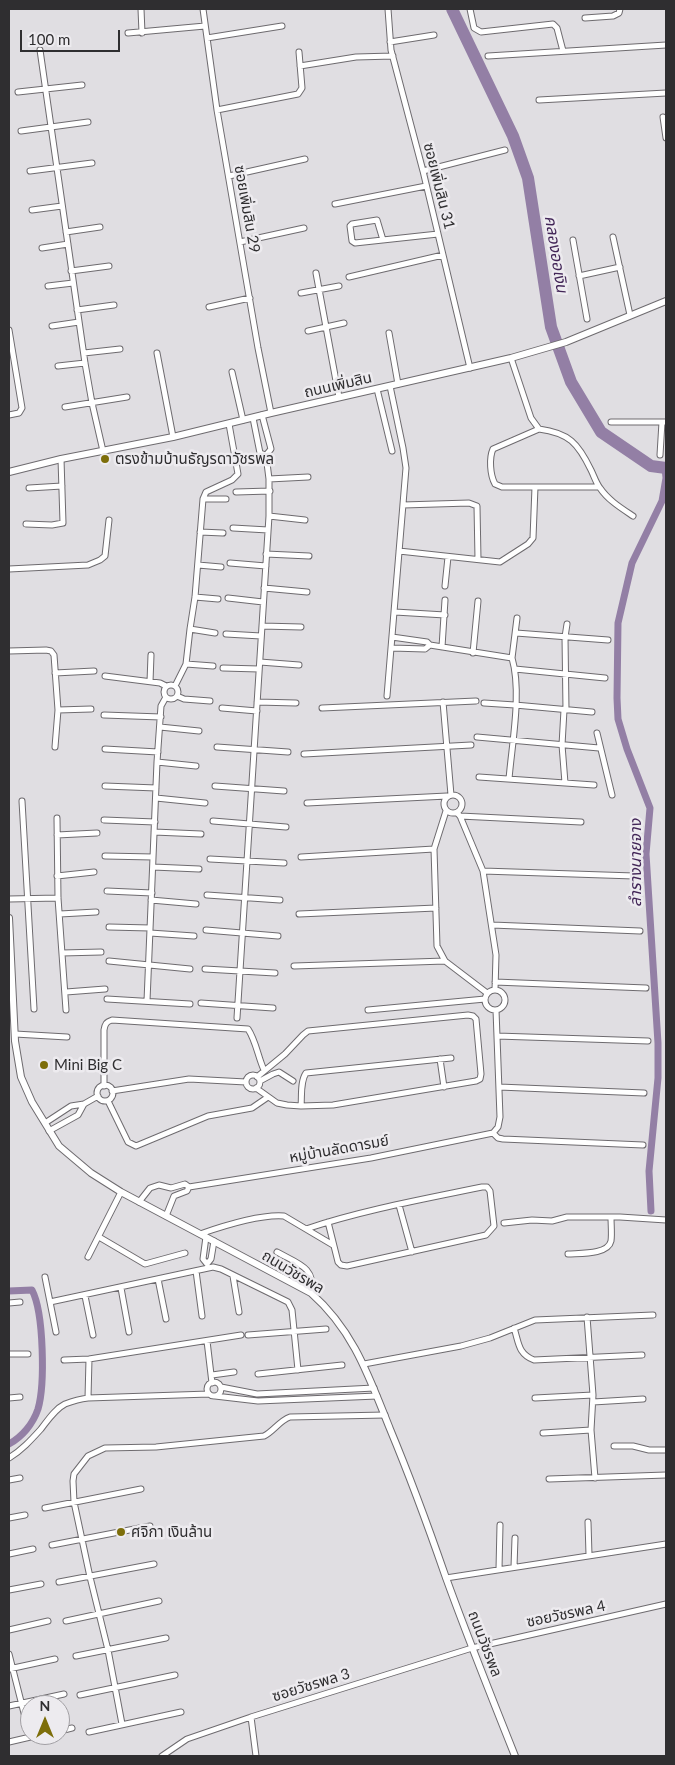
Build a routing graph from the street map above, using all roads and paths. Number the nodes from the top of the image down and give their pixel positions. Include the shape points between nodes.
1 (141, 9) edge
2 (203, 9) edge
3 (388, 9) edge
4 (620, 9) edge
5 (470, 12) edge
6 (585, 18) dead end
7 (205, 26) junction
8 (282, 26) dead end
9 (128, 33) dead end
10 (142, 33) junction
11 (434, 35) dead end
12 (207, 38) junction
13 (390, 42) junction
14 (666, 44) edge
15 (40, 50) dead end
16 (563, 51) junction
17 (299, 52) dead end
18 (392, 56) junction
19 (488, 56) dead end
20 (300, 66) junction
21 (82, 85) dead end
22 (45, 89) junction
23 (18, 92) dead end
24 (666, 93) edge
25 (539, 100) dead end
26 (217, 110) junction
27 (662, 117) dead end
28 (88, 122) dead end
29 (50, 127) junction
30 (21, 131) dead end
31 (666, 138) edge
32 (505, 150) dead end
33 (305, 159) dead end
34 (92, 163) dead end
35 (57, 168) junction
36 (30, 171) dead end
37 (423, 171) junction
38 (229, 176) junction
39 (426, 186) junction
40 (335, 204) dead end
41 (62, 206) junction
42 (32, 210) dead end
43 (100, 227) dead end
44 (304, 228) dead end
45 (66, 232) junction
46 (438, 234) junction
47 (613, 237) dead end
48 (383, 240) junction
49 (573, 240) dead end
50 (240, 242) junction
51 (68, 244) junction
52 (42, 248) dead end
53 (443, 255) junction
54 (109, 266) dead end
55 (620, 267) junction
56 (72, 271) junction
57 (316, 272) dead end
58 (579, 276) junction
59 (349, 277) dead end
60 (73, 283) junction
61 (48, 286) dead end
62 (339, 286) dead end
63 (319, 289) junction
64 (301, 293) dead end
65 (250, 298) junction
66 (666, 301) edge
67 (114, 305) dead end
68 (209, 307) dead end
69 (77, 310) junction
70 (630, 316) junction
71 (587, 319) dead end
72 (79, 322) junction
73 (344, 322) dead end
74 (52, 326) dead end
75 (326, 327) junction
76 (9, 330) edge
77 (308, 331) dead end
78 (390, 333) dead end
79 (120, 349) dead end
80 (84, 353) junction
81 (157, 353) dead end
82 (511, 358) junction
83 (85, 363) junction
84 (58, 366) dead end
85 (470, 368) junction
86 (232, 372) dead end
87 (398, 384) junction
88 (390, 386) junction
89 (377, 389) junction
90 (127, 397) dead end
91 (339, 397) junction
92 (92, 403) junction
93 (65, 407) dead end
94 (271, 413) junction
95 (9, 415) edge
96 (262, 415) junction
97 (253, 418) junction
98 (243, 420) junction
99 (611, 422) dead end
100 (664, 422) edge
101 (229, 424) junction
102 (539, 429) junction
103 (174, 437) junction
104 (103, 451) junction
105 (392, 451) dead end
106 (266, 455) junction
107 (660, 455) dead end
108 (61, 460) junction
109 (9, 472) edge
110 (308, 477) dead end
111 (269, 479) junction
112 (62, 486) junction
113 (536, 487) junction
114 (29, 488) dead end
115 (600, 488) junction
116 (270, 491) junction
117 (236, 492) dead end
118 (226, 499) dead end
119 (203, 500) junction
120 (403, 505) junction
121 (269, 516) junction
122 (633, 516) dead end
123 (109, 520) dead end
124 (305, 520) dead end
125 (26, 524) dead end
126 (233, 528) dead end
127 (268, 530) junction
128 (200, 532) junction
129 (223, 533) dead end
130 (399, 551) junction
131 (266, 554) junction
132 (309, 556) dead end
133 (448, 557) junction
134 (478, 559) junction
135 (230, 563) dead end
136 (198, 565) junction
137 (266, 566) junction
138 (221, 567) dead end
139 (9, 569) edge
140 (445, 586) dead end
141 (264, 588) junction
142 (307, 592) dead end
143 (195, 597) junction
144 (228, 598) dead end
145 (218, 599) dead end
146 (445, 600) dead end
147 (478, 601) dead end
148 (263, 602) junction
149 (395, 612) junction
150 (445, 615) junction
151 (517, 618) dead end
152 (567, 624) dead end
153 (262, 626) junction
154 (301, 627) dead end
155 (190, 629) junction
156 (215, 632) dead end
157 (516, 633) junction
158 (226, 634) dead end
159 (261, 636) junction
160 (392, 637) junction
161 (565, 637) junction
162 (608, 640) dead end
163 (430, 646) junction
164 (442, 647) junction
165 (392, 648) junction
166 (9, 651) edge
167 (472, 653) junction
168 (151, 655) dead end
169 (512, 658) junction
170 (260, 662) junction
171 (186, 664) junction
172 (299, 665) dead end
173 (213, 666) dead end
174 (223, 668) dead end
175 (259, 669) junction
176 (516, 669) junction
177 (94, 671) dead end
178 (56, 673) junction
179 (565, 674) junction
180 (106, 676) dead end
181 (605, 678) dead end
182 (150, 682) junction
183 (166, 686) junction
184 (175, 686) junction
185 (177, 696) junction
186 (387, 696) dead end
187 (166, 697) junction
188 (210, 701) dead end
189 (476, 701) dead end
190 (257, 702) junction
191 (443, 702) junction
192 (296, 703) dead end
193 (484, 703) dead end
194 (516, 705) junction
195 (222, 708) dead end
196 (322, 708) dead end
197 (91, 709) dead end
198 (58, 710) junction
199 (565, 710) junction
200 (257, 711) junction
201 (592, 712) dead end
202 (104, 715) dead end
203 (161, 717) junction
204 (160, 727) junction
205 (199, 731) dead end
206 (597, 733) dead end
207 (477, 737) dead end
208 (512, 741) junction
209 (471, 745) dead end
210 (562, 745) junction
211 (448, 746) junction
212 (56, 747) dead end
213 (217, 747) dead end
214 (599, 748) junction
215 (105, 749) dead end
216 (254, 749) junction
217 (158, 752) junction
218 (288, 752) dead end
219 (304, 754) dead end
220 (157, 762) junction
221 (196, 766) dead end
222 (479, 777) dead end
223 (509, 779) junction
224 (565, 783) junction
225 (594, 785) dead end
226 (105, 786) dead end
227 (215, 786) dead end
228 (156, 788) junction
229 (252, 789) junction
230 (284, 791) dead end
231 (612, 795) dead end
232 (449, 796) junction
233 (156, 798) junction
234 (22, 801) dead end
235 (307, 802) dead end
236 (205, 803) dead end
237 (446, 811) junction
238 (459, 815) junction
239 (56, 818) dead end
240 (104, 820) dead end
241 (213, 821) dead end
242 (155, 822) junction
243 (581, 822) dead end
244 (250, 824) junction
245 (286, 827) dead end
246 (154, 832) junction
247 (97, 833) dead end
248 (201, 834) dead end
249 (57, 835) junction
250 (434, 850) junction
251 (105, 856) dead end
252 (153, 857) junction
253 (301, 857) dead end
254 (210, 859) dead end
255 (247, 862) junction
256 (284, 863) dead end
257 (153, 867) junction
258 (199, 869) dead end
259 (483, 871) junction
260 (94, 872) dead end
261 (57, 876) junction
262 (634, 876) dead end
263 (107, 891) dead end
264 (152, 893) junction
265 (207, 895) dead end
266 (58, 898) junction
267 (245, 898) junction
268 (9, 899) edge
269 (28, 899) junction
270 (151, 900) junction
271 (280, 900) dead end
272 (196, 904) dead end
273 (436, 908) junction
274 (96, 912) dead end
275 (60, 914) junction
276 (299, 914) dead end
277 (9, 918) edge
278 (492, 925) junction
279 (109, 927) dead end
280 (206, 930) dead end
281 (150, 931) junction
282 (640, 932) dead end
283 (243, 934) junction
284 (194, 936) dead end
285 (278, 936) dead end
286 (100, 952) dead end
287 (62, 953) junction
288 (109, 961) dead end
289 (445, 961) junction
290 (149, 965) junction
291 (294, 966) dead end
292 (190, 969) dead end
293 (205, 969) dead end
294 (241, 970) junction
295 (275, 972) dead end
296 (495, 982) junction
297 (11, 984) edge
298 (646, 988) dead end
299 (105, 989) dead end
300 (495, 990) junction
301 (66, 992) junction
302 (487, 993) junction
303 (11, 998) edge
304 (107, 999) dead end
305 (485, 999) junction
306 (148, 1001) junction
307 (201, 1003) dead end
308 (190, 1004) dead end
309 (238, 1004) junction
310 (273, 1008) dead end
311 (34, 1009) dead end
312 (66, 1010) dead end
313 (368, 1010) dead end
314 (496, 1010) junction
315 (238, 1018) dead end
316 (497, 1036) junction
317 (67, 1037) dead end
318 (13, 1039) edge
319 (648, 1041) dead end
320 (13, 1051) edge
321 (451, 1058) dead end
322 (440, 1059) junction
323 (264, 1070) junction
324 (258, 1079) junction
325 (292, 1081) dead end
326 (246, 1082) junction
327 (104, 1086) junction
328 (444, 1087) junction
329 (499, 1087) junction
330 (256, 1088) junction
331 (112, 1091) junction
332 (644, 1093) dead end
333 (98, 1096) junction
334 (268, 1097) junction
335 (108, 1101) junction
336 (84, 1104) junction
337 (301, 1106) junction
338 (45, 1123) junction
339 (49, 1131) junction
340 (492, 1133) junction
341 (644, 1146) dead end
342 (188, 1187) junction
343 (171, 1188) junction
344 (121, 1192) junction
345 (174, 1196) junction
346 (139, 1202) junction
347 (398, 1205) junction
348 (166, 1216) junction
349 (611, 1217) junction
350 (666, 1220) edge
351 (328, 1222) junction
352 (504, 1223) dead end
353 (306, 1229) junction
354 (203, 1236) junction
355 (100, 1237) junction
356 (214, 1241) junction
357 (333, 1245) junction
358 (277, 1252) dead end
359 (412, 1252) junction
360 (184, 1253) dead end
361 (568, 1254) dead end
362 (88, 1258) dead end
363 (207, 1266) junction
364 (196, 1271) junction
365 (233, 1276) junction
366 (45, 1277) dead end
367 (158, 1279) junction
368 (121, 1288) junction
369 (311, 1293) junction
370 (85, 1296) junction
371 (20, 1302) dead end
372 (50, 1302) junction
373 (9, 1303) edge
374 (239, 1312) dead end
375 (652, 1315) dead end
376 (202, 1316) dead end
377 (587, 1317) junction
378 (166, 1320) dead end
379 (514, 1328) junction
380 (326, 1329) dead end
381 (56, 1332) dead end
382 (129, 1332) dead end
383 (294, 1332) junction
384 (93, 1335) dead end
385 (241, 1335) dead end
386 (248, 1335) dead end
387 (207, 1341) junction
388 (9, 1354) edge
389 (28, 1354) dead end
390 (642, 1355) dead end
391 (590, 1356) junction
392 (89, 1359) junction
393 (64, 1360) dead end
394 (364, 1364) junction
395 (342, 1365) dead end
396 (298, 1370) junction
397 (234, 1372) dead end
398 (258, 1374) dead end
399 (212, 1375) junction
400 (212, 1383) junction
401 (221, 1387) junction
402 (374, 1388) junction
403 (342, 1389) junction
404 (323, 1390) junction
405 (209, 1394) junction
406 (593, 1395) junction
407 (215, 1396) junction
408 (377, 1396) junction
409 (20, 1397) dead end
410 (9, 1398) edge
411 (88, 1398) junction
412 (324, 1398) junction
413 (343, 1398) junction
414 (535, 1398) dead end
415 (643, 1399) dead end
416 (593, 1402) junction
417 (385, 1415) junction
418 (591, 1430) junction
419 (543, 1433) dead end
420 (614, 1446) dead end
421 (666, 1450) edge
422 (9, 1458) edge
423 (666, 1475) edge
424 (20, 1478) dead end
425 (595, 1478) junction
426 (9, 1480) edge
427 (549, 1480) dead end
428 (141, 1489) dead end
429 (74, 1502) junction
430 (45, 1508) dead end
431 (25, 1515) dead end
432 (9, 1518) edge
433 (588, 1522) dead end
434 (500, 1525) dead end
435 (150, 1526) dead end
436 (515, 1538) dead end
437 (82, 1539) junction
438 (666, 1544) edge
439 (52, 1545) dead end
440 (33, 1549) dead end
441 (9, 1554) edge
442 (590, 1556) junction
443 (154, 1564) dead end
444 (514, 1567) junction
445 (499, 1569) junction
446 (90, 1577) junction
447 (446, 1578) junction
448 (59, 1582) dead end
449 (41, 1584) dead end
450 (9, 1590) edge
451 (159, 1601) dead end
452 (666, 1604) edge
453 (99, 1614) junction
454 (48, 1620) dead end
455 (66, 1620) dead end
456 (9, 1630) edge
457 (166, 1638) dead end
458 (472, 1648) junction
459 (108, 1650) junction
460 (9, 1654) edge
461 (76, 1656) dead end
462 (55, 1659) dead end
463 (11, 1669) edge
464 (175, 1675) dead end
465 (114, 1687) junction
466 (64, 1694) dead end
467 (59, 1695) edge
468 (80, 1695) dead end
469 (20, 1697) edge
470 (181, 1712) dead end
471 (251, 1717) junction
472 (122, 1724) junction
473 (89, 1732) dead end
474 (162, 1756) edge
475 (256, 1756) edge
476 (514, 1756) edge

1 - 10 street
2 - 7 street, ซอยเพิ่มสิน 29
3 - 13 street, ซอยเพิ่มสิน 31
4 - 6 street via 614,16
5 - 16 street via 474,28 481,32 553,24
7 - 10 street
7 - 12 street, ซอยเพิ่มสิน 29
8 - 12 street
9 - 10 street
11 - 13 street
12 - 26 street, ซอยเพิ่มสิน 29
13 - 18 street, ซอยเพิ่มสิน 31
14 - 16 street
15 - 22 street
16 - 19 street
17 - 20 street
18 - 20 street via 356,57
18 - 37 street, ซอยเพิ่มสิน 31
20 - 26 street via 302,88 298,94
21 - 22 street
22 - 23 street
22 - 29 street
24 - 25 street
26 - 38 street, ซอยเพิ่มสิน 29
27 - 31 street
28 - 29 street
29 - 30 street
29 - 35 street
32 - 37 street
33 - 38 street
34 - 35 street
35 - 36 street
35 - 41 street
37 - 39 street, ซอยเพิ่มสิน 31
38 - 50 street, ซอยเพิ่มสิน 29
39 - 40 street
39 - 46 street, ซอยเพิ่มสิน 31
41 - 42 street
41 - 45 street
43 - 45 street
44 - 50 street
45 - 51 street
46 - 48 street
46 - 53 street, ซอยเพิ่มสิน 31
47 - 55 street
48 - 48 street via 354,242 350,226 377,220
49 - 58 street
50 - 65 street, ซอยเพิ่มสิน 29
51 - 52 street
51 - 56 street
53 - 59 street
53 - 85 street, ซอยเพิ่มสิน 31
54 - 56 street
55 - 58 street
55 - 70 street
56 - 60 street
57 - 63 street
58 - 71 street
60 - 61 street
60 - 69 street
62 - 63 street
63 - 64 street
63 - 75 street
65 - 68 street
65 - 94 street, ซอยเพิ่มสิน 29
66 - 70 street, ถนนเพิ่มสิน
67 - 69 street
69 - 72 street
70 - 82 street, ถนนเพิ่มสิน via 566,342
72 - 74 street
72 - 80 street
73 - 75 street
75 - 77 street
75 - 91 street
76 - 95 street via 22,408 19,413
78 - 87 street
79 - 80 street
80 - 83 street
81 - 103 street
82 - 85 street, ถนนเพิ่มสิน
82 - 102 street via 530,418
83 - 84 street
83 - 92 street
85 - 87 street, ถนนเพิ่มสิน
86 - 98 street
87 - 88 street, ถนนเพิ่มสิน
88 - 89 street, ถนนเพิ่มสิน
88 - 120 street via 406,468
89 - 91 street, ถนนเพิ่มสิน
89 - 105 street
90 - 92 street
91 - 94 street, ถนนเพิ่มสิน
92 - 93 street
92 - 104 street
94 - 96 street, ถนนเพิ่มสิน
96 - 97 street, ถนนเพิ่มสิน
96 - 106 street via 271,449
97 - 98 street, ถนนเพิ่มสิน
97 - 106 street via 260,453
98 - 101 street, ถนนเพิ่มสิน
99 - 100 street
100 - 107 street
101 - 103 street, ถนนเพิ่มสิน
101 - 119 street via 238,474 206,492
102 - 113 street via 493,449 491,454 493,481 497,486
102 - 115 street via 556,431 570,440 583,454
103 - 104 street, ถนนเพิ่มสิน
104 - 108 street, ถนนเพิ่มสิน
106 - 111 street
108 - 109 street, ถนนเพิ่มสิน
108 - 112 street
110 - 111 street
111 - 116 street
112 - 114 street
112 - 125 street via 63,523
113 - 115 street
113 - 134 street via 533,538 500,562
115 - 122 street via 611,501
116 - 117 street
116 - 121 street
118 - 119 street
119 - 128 street
120 - 130 street
120 - 134 street via 469,503 477,506
121 - 124 street
121 - 127 street
123 - 139 street via 104,556 93,564
126 - 127 street
127 - 131 street
128 - 129 street
128 - 136 street
130 - 133 street
130 - 149 street
131 - 132 street
131 - 137 street
133 - 134 street
133 - 140 street
135 - 137 street
136 - 138 street
136 - 143 street
137 - 141 street
141 - 142 street
141 - 148 street
143 - 145 street
143 - 155 street
144 - 148 street
146 - 150 street
147 - 167 street
148 - 153 street
149 - 150 street
149 - 160 street
150 - 164 street
151 - 157 street
152 - 161 street
153 - 154 street
153 - 159 street
155 - 156 street
155 - 171 street
157 - 161 street
157 - 169 street
158 - 159 street
159 - 170 street
160 - 163 street via 427,642
160 - 165 street
161 - 162 street
161 - 179 street
163 - 164 street
163 - 165 street via 425,649
164 - 167 street
165 - 186 street
166 - 178 street via 51,652
167 - 169 street
168 - 182 street
169 - 176 street
170 - 172 street
170 - 175 street
171 - 173 street
171 - 184 street
174 - 175 street
175 - 190 street
176 - 179 street
176 - 194 street
177 - 178 street
178 - 198 street
179 - 181 street
179 - 199 street
180 - 182 street
182 - 183 street
183 - 184 street
183 - 187 street
184 - 185 street
185 - 187 street
185 - 188 street via 184,700
187 - 203 street via 161,706
189 - 191 street
190 - 192 street
190 - 200 street
191 - 196 street
191 - 211 street
193 - 194 street
194 - 199 street
194 - 208 street
195 - 200 street
197 - 198 street
198 - 212 street
199 - 201 street
199 - 210 street
200 - 216 street
202 - 203 street
203 - 204 street
204 - 205 street
204 - 217 street
206 - 214 street
207 - 208 street
208 - 210 street
208 - 223 street
209 - 211 street
210 - 214 street
210 - 224 street
211 - 219 street
211 - 232 street
213 - 216 street
214 - 231 street
215 - 217 street
216 - 218 street
216 - 229 street
217 - 220 street
220 - 221 street
220 - 228 street
222 - 223 street
223 - 224 street
224 - 225 street
226 - 228 street
227 - 229 street
228 - 233 street
229 - 230 street
229 - 244 street
232 - 235 street
232 - 237 street via 445,800
232 - 238 street via 457,796 462,803
233 - 236 street
233 - 242 street
234 - 269 street
237 - 238 street
237 - 250 street
238 - 243 street
238 - 259 street
239 - 249 street
240 - 242 street
241 - 244 street
242 - 246 street
244 - 245 street
244 - 255 street
246 - 248 street
246 - 252 street
247 - 249 street
249 - 261 street
250 - 253 street
250 - 273 street
251 - 252 street
252 - 257 street
254 - 255 street
255 - 256 street
255 - 267 street
257 - 258 street
257 - 264 street
259 - 262 street
259 - 278 street
260 - 261 street
261 - 266 street
263 - 264 street
264 - 270 street
265 - 267 street
266 - 269 street
266 - 275 street
267 - 271 street
267 - 283 street
268 - 269 street
269 - 311 street
270 - 272 street
270 - 281 street
273 - 276 street
273 - 289 street via 437,946
274 - 275 street
275 - 287 street
277 - 297 street, ถนนวัชรพล
278 - 282 street
278 - 296 street
279 - 281 street
280 - 283 street
281 - 284 street
281 - 290 street
283 - 285 street
283 - 294 street
286 - 287 street
287 - 301 street
288 - 290 street
289 - 291 street
289 - 302 street
290 - 292 street
290 - 306 street
293 - 294 street
294 - 295 street
294 - 309 street
296 - 298 street
296 - 300 street
297 - 303 street, ถนนวัชรพล
299 - 301 street
300 - 302 street
300 - 314 street via 503,994 505,1001
301 - 312 street
302 - 305 street
303 - 318 street, ถนนวัชรพล
304 - 306 street
305 - 313 street
305 - 314 street via 490,1009
306 - 308 street
307 - 309 street
309 - 310 street
309 - 315 street
314 - 316 street
316 - 319 street
316 - 329 street
317 - 318 street
318 - 320 street, ถนนวัชรพล
320 - 338 street, ถนนวัชรพล via 32,1102
321 - 322 street
322 - 328 street
322 - 337 street via 306,1073
323 - 324 street
323 - 327 street via 248,1029 112,1020 105,1024 104,1030
323 - 328 street via 308,1031 472,1016 476,1019 480,1079
324 - 325 street via 279,1072
324 - 326 street via 250,1076
324 - 330 street
326 - 330 street via 249,1088
326 - 331 street via 189,1079
327 - 331 street
327 - 333 street via 98,1090
328 - 337 street via 333,1105
329 - 332 street
329 - 340 street via 500,1117 498,1127
330 - 334 street
331 - 335 street
333 - 335 street
333 - 336 street
334 - 335 street via 252,1108 208,1116 136,1146 128,1142
334 - 337 street via 277,1103
336 - 338 street via 71,1106
336 - 339 street via 78,1114
338 - 339 street, ถนนวัชรพล
339 - 344 street, ถนนวัชรพล via 71,1157
340 - 341 street, หมู่บ้านลัดดารมย์ via 503,1139
340 - 342 street, หมู่บ้านลัดดารมย์ via 371,1158
342 - 343 street, หมู่บ้านลัดดารมย์ via 184,1184
342 - 345 street, หมู่บ้านลัดดารมย์ via 187,1191
343 - 345 street
343 - 346 street, หมู่บ้านลัดดารมย์ via 158,1185 150,1188
344 - 346 street, ถนนวัชรพล
344 - 355 street
345 - 348 street
346 - 348 street, ถนนวัชรพล
347 - 351 street
347 - 359 street
347 - 359 street via 482,1186 490,1192 494,1226 486,1235
348 - 354 street, ถนนวัชรพล
349 - 350 street
349 - 352 street
349 - 361 street via 611,1242 608,1246 596,1252
351 - 353 street
351 - 357 street
353 - 354 street via 276,1215 232,1224
353 - 357 street
354 - 356 street, ถนนวัชรพล
354 - 363 street via 203,1259
355 - 360 street via 145,1264
355 - 362 street
356 - 363 street
356 - 369 street, ถนนวัชรพล
357 - 359 street via 338,1262 347,1266
358 - 369 street via 308,1270 313,1279
363 - 364 street
363 - 365 street
364 - 367 street
364 - 376 street
365 - 374 street
365 - 383 street via 288,1302
366 - 372 street
367 - 368 street
367 - 378 street
368 - 370 street
368 - 382 street
369 - 394 street, ถนนวัชรพล via 340,1324
370 - 372 street
370 - 384 street
371 - 373 street
372 - 381 street
375 - 377 street
377 - 379 street via 535,1320
377 - 391 street
379 - 391 street via 521,1351 534,1360
379 - 394 street via 461,1346
380 - 383 street
383 - 386 street
383 - 396 street
385 - 387 street
387 - 392 street
387 - 399 street
388 - 389 street
390 - 391 street
391 - 406 street
392 - 393 street
392 - 411 street
394 - 402 street, ถนนวัชรพล
395 - 396 street
396 - 398 street
397 - 399 street
399 - 400 street
400 - 401 street
400 - 405 street via 208,1388
401 - 404 street via 257,1394
401 - 407 street
402 - 403 street
402 - 408 street, ถนนวัชรพล
403 - 404 street
403 - 413 street
404 - 412 street
405 - 407 street
405 - 411 street
406 - 414 street
406 - 416 street
407 - 412 street via 258,1402
408 - 413 street
408 - 417 street, ถนนวัชรพล
409 - 410 street
411 - 422 street via 64,1405 30,1442
412 - 413 street
415 - 416 street
416 - 418 street
417 - 429 street via 290,1417 264,1436 105,1448 88,1456 74,1474
417 - 447 street, ถนนวัชรพล via 418,1496
418 - 419 street
418 - 425 street
420 - 421 street
423 - 425 street
424 - 426 street
425 - 427 street
428 - 429 street
429 - 430 street
429 - 437 street
431 - 432 street
433 - 442 street
434 - 445 street
435 - 437 street
436 - 444 street
437 - 439 street
437 - 446 street
438 - 442 street
440 - 441 street
442 - 444 street
443 - 446 street
444 - 445 street
445 - 447 street
446 - 448 street
446 - 453 street
447 - 458 street, ถนนวัชรพล
449 - 450 street
451 - 453 street
452 - 458 street, ซอยวัชรพล 4
453 - 455 street
453 - 459 street
454 - 456 street
457 - 459 street
458 - 471 street, ซอยวัชรพล 3
458 - 476 street, ถนนวัชรพล
459 - 461 street
459 - 465 street
460 - 463 street
462 - 463 street
463 - 469 street
464 - 465 street
465 - 468 street
465 - 472 street
466 - 467 street
470 - 472 street
471 - 474 street, ซอยวัชรพล 3 via 187,1739
471 - 475 street
472 - 473 street

